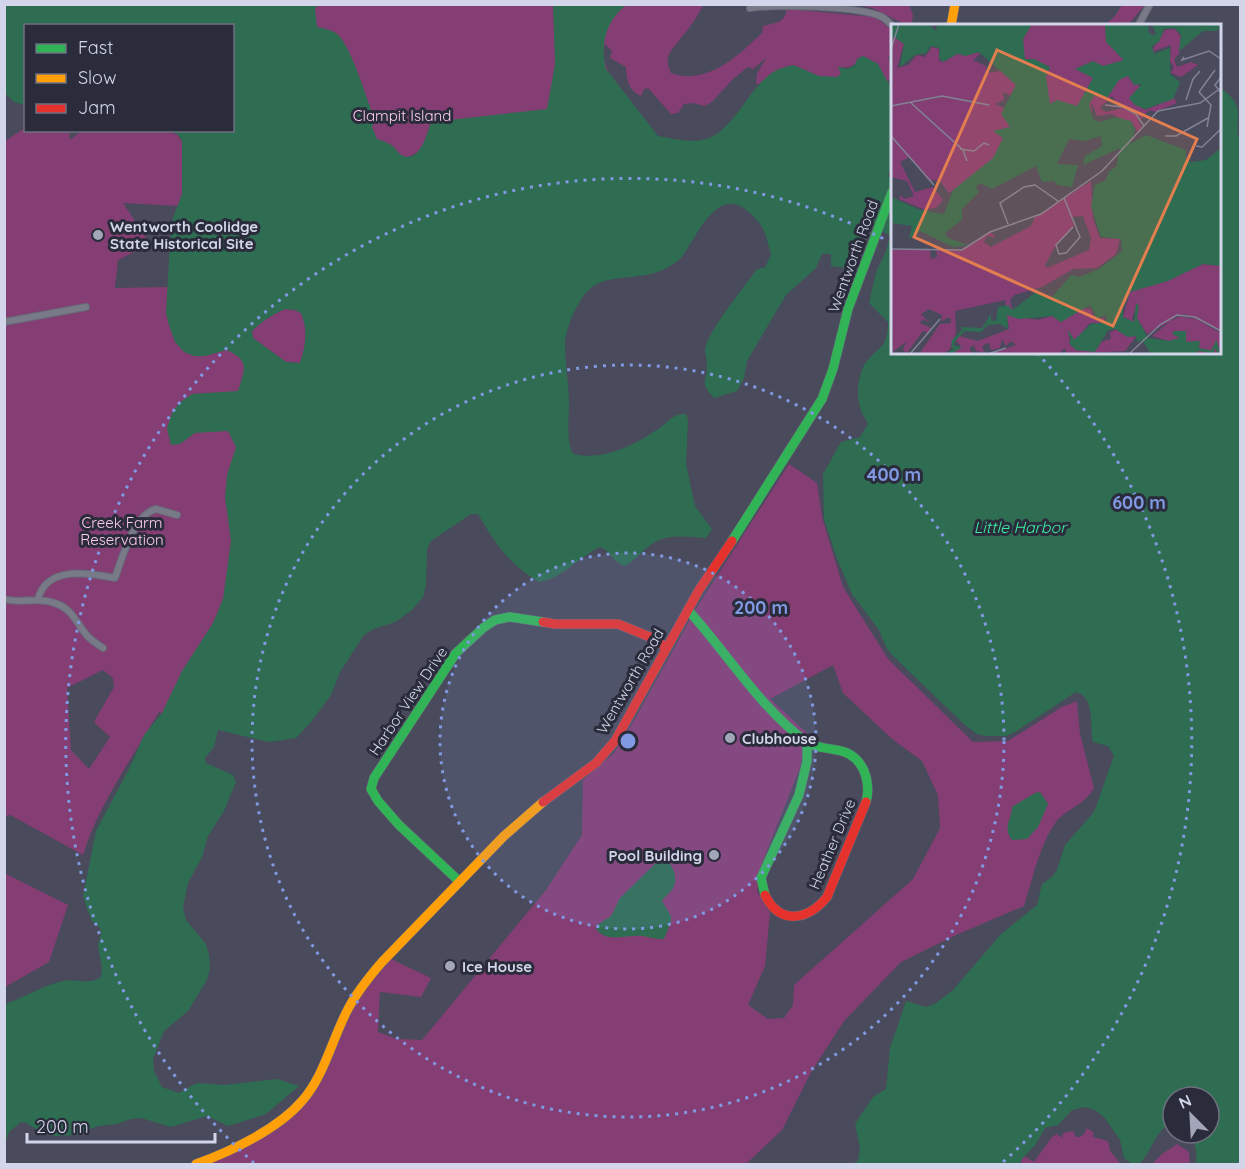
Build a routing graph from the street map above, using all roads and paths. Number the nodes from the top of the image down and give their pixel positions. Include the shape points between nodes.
1 (956, 4) edge
2 (1150, 4) edge
3 (750, 8) dead end
4 (891, 24) edge
5 (951, 24) edge
6 (1139, 24) edge
7 (891, 195) edge
8 (86, 307) dead end
9 (4, 322) edge
10 (177, 515) dead end
11 (38, 599) junction
12 (4, 600) edge
13 (688, 610) junction
14 (103, 648) dead end
15 (667, 648) junction
16 (807, 743) junction
17 (460, 882) junction
18 (196, 1164) edge

1 - 5 main road
2 - 6 street
3 - 4 street via 790,5 853,11 882,17
7 - 13 main road, Wentworth Road via 848,309 822,399
8 - 9 street
10 - 11 street via 156,508 145,513 115,578 86,573 60,576 46,584
11 - 12 street
11 - 14 street via 66,609 84,633
13 - 15 main road, Wentworth Road
13 - 16 main road via 712,635 750,687
15 - 17 main road, Wentworth Road via 606,753 525,816
15 - 17 main road, Harbor View Drive via 618,624 555,624 510,617 483,628 456,653 374,777 371,789 379,802
16 - 16 main road, Heather Drive via 837,748 856,759 864,771 869,794 824,903 812,913 793,917 780,913 766,900 761,878 803,783 808,764
17 - 18 main road, Wentworth Road via 364,984 344,1015 302,1101 255,1136

